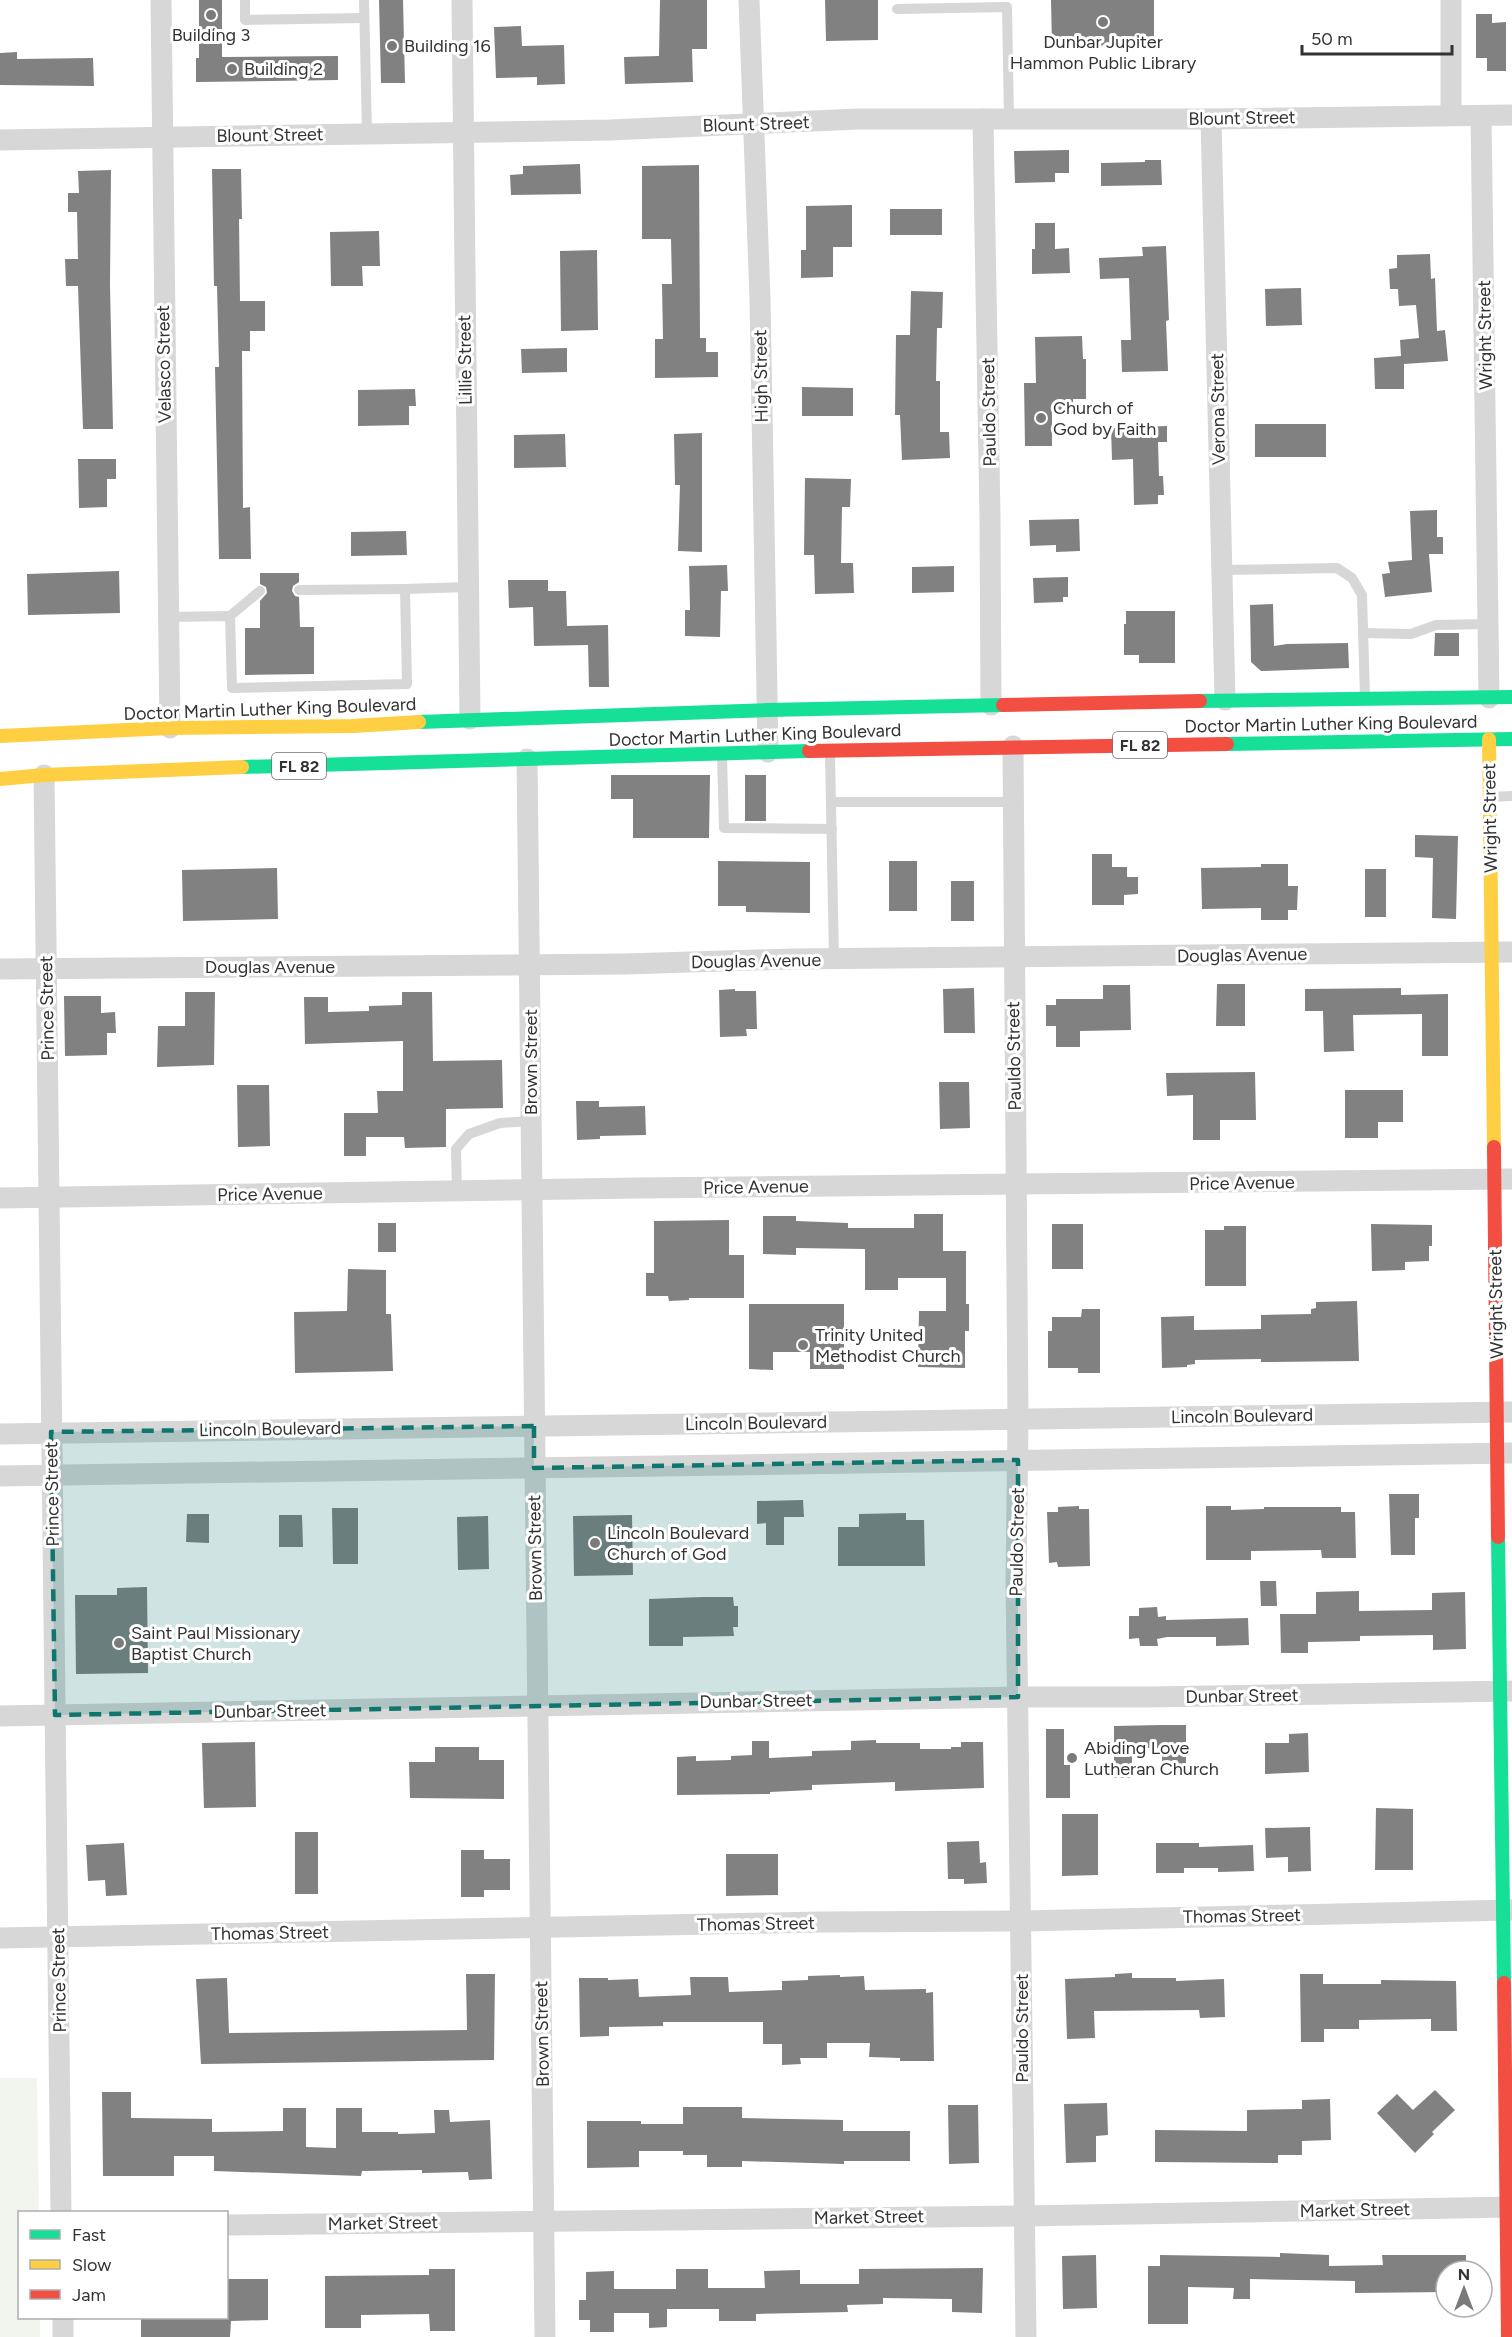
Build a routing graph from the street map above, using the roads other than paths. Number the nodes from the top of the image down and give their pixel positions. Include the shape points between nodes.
1 (161, 0) edge
2 (245, 0) edge
3 (364, 0) edge
4 (462, 0) edge
5 (749, 0) edge
6 (1451, 0) edge
7 (1007, 3) edge
8 (897, 9) dead end
9 (364, 18) junction
10 (1450, 114) junction
11 (1512, 115) edge
12 (1481, 116) junction
13 (982, 119) junction
14 (1009, 119) junction
15 (1211, 119) junction
16 (754, 125) junction
17 (463, 131) junction
18 (367, 133) junction
19 (163, 137) junction
20 (0, 140) edge
21 (1222, 570) junction
22 (468, 587) junction
23 (405, 589) junction
24 (299, 590) dead end
25 (260, 591) dead end
26 (230, 616) junction
27 (168, 617) junction
28 (1488, 624) junction
29 (1363, 633) junction
30 (1489, 698) junction
31 (1512, 698) edge
32 (1365, 699) junction
33 (991, 705) junction
34 (1219, 706) junction
35 (768, 710) junction
36 (470, 719) junction
37 (1497, 724) dead end
38 (353, 726) junction
39 (1085, 734) dead end
40 (164, 735) junction
41 (0, 736) edge
42 (1489, 739) junction
43 (1512, 739) edge
44 (313, 740) dead end
45 (1013, 746) junction
46 (1056, 746) junction
47 (229, 750) dead end
48 (830, 751) junction
49 (768, 752) junction
50 (722, 753) junction
51 (96, 759) dead end
52 (527, 759) junction
53 (214, 768) junction
54 (44, 775) junction
55 (71, 775) junction
56 (0, 779) edge
57 (1512, 796) edge
58 (1490, 797) junction
59 (831, 801) junction
60 (1013, 802) junction
61 (831, 829) junction
62 (1502, 953) edge
63 (1013, 958) junction
64 (834, 959) junction
65 (530, 965) junction
66 (0, 969) edge
67 (46, 969) junction
68 (531, 1121) junction
69 (1503, 1179) edge
70 (1016, 1186) junction
71 (532, 1191) junction
72 (457, 1192) junction
73 (49, 1197) junction
74 (0, 1198) edge
75 (1504, 1412) edge
76 (1018, 1420) junction
77 (534, 1425) junction
78 (51, 1432) junction
79 (0, 1434) edge
80 (1505, 1454) edge
81 (1018, 1460) junction
82 (534, 1468) junction
83 (52, 1475) junction
84 (0, 1476) edge
85 (1506, 1691) edge
86 (1018, 1697) junction
87 (537, 1705) junction
88 (55, 1715) junction
89 (0, 1716) edge
90 (1507, 1910) edge
91 (1022, 1921) junction
92 (541, 1928) junction
93 (58, 1937) junction
94 (0, 1938) edge
95 (1508, 2049) edge
96 (1509, 2207) edge
97 (61, 2211) edge
98 (1024, 2216) junction
99 (544, 2220) junction
100 (228, 2225) edge
101 (63, 2319) edge
102 (63, 2337) edge
103 (545, 2337) edge
104 (1026, 2337) edge
105 (1508, 2337) edge

1 - 19 street, Velasco Street
2 - 9 lane via 246,20
3 - 9 lane
4 - 17 street, Lillie Street
5 - 16 street, High Street
6 - 10 street
7 - 8 lane
7 - 14 lane
9 - 18 lane
10 - 12 street, Blount Street
10 - 15 street, Blount Street
11 - 12 street, Blount Street
12 - 28 street, Wright Street
13 - 14 street, Blount Street
13 - 16 street, Blount Street via 858,119
13 - 33 street, Pauldo Street
14 - 15 street, Blount Street
15 - 21 street, Verona Street
16 - 17 street, Blount Street
16 - 35 street, High Street
17 - 18 street, Blount Street
17 - 22 street, Lillie Street
18 - 19 street, Blount Street
19 - 20 street, Blount Street
19 - 27 street, Velasco Street
21 - 29 lane via 1337,568 1352,578 1362,595
21 - 34 street, Verona Street
22 - 23 lane
22 - 36 street, Lillie Street
23 - 24 lane
23 - 26 lane via 407,684 232,688
25 - 26 lane
26 - 27 lane
27 - 40 street, Velasco Street
28 - 29 lane via 1436,625 1411,634
28 - 30 street, Wright Street
29 - 32 lane
30 - 31 main road, Doctor Martin Luther King Boulevard / FL 82
30 - 32 main road, Doctor Martin Luther King Boulevard / FL 82
32 - 34 main road, Doctor Martin Luther King Boulevard / FL 82
33 - 34 main road, Doctor Martin Luther King Boulevard / FL 82
33 - 35 main road, Doctor Martin Luther King Boulevard / FL 82
35 - 36 main road, Doctor Martin Luther King Boulevard / FL 82
35 - 49 street, High Street
36 - 38 main road, Doctor Martin Luther King Boulevard / FL 82
37 - 42 main road
38 - 40 main road, Doctor Martin Luther King Boulevard / FL 82
38 - 44 main road via 334,739
39 - 46 main road
40 - 41 main road, Doctor Martin Luther King Boulevard / FL 82
42 - 43 main road, Doctor Martin Luther King Boulevard / FL 82
42 - 46 main road, Doctor Martin Luther King Boulevard / FL 82
42 - 58 main road, Wright Street
45 - 46 main road, Doctor Martin Luther King Boulevard / FL 82
45 - 48 main road, Doctor Martin Luther King Boulevard / FL 82
45 - 60 street, Pauldo Street
47 - 53 main road
48 - 49 main road, Doctor Martin Luther King Boulevard / FL 82
48 - 59 lane
49 - 50 main road, Doctor Martin Luther King Boulevard / FL 82
50 - 52 main road, Doctor Martin Luther King Boulevard / FL 82
50 - 61 lane via 724,828
51 - 55 main road
52 - 53 main road, Doctor Martin Luther King Boulevard / FL 82
52 - 65 street, Brown Street
53 - 55 main road, Doctor Martin Luther King Boulevard / FL 82
54 - 55 main road, Doctor Martin Luther King Boulevard / FL 82
54 - 56 main road, Doctor Martin Luther King Boulevard / FL 82
54 - 67 street, Prince Street
57 - 58 lane
58 - 62 main road, Wright Street
59 - 60 lane
59 - 61 lane
60 - 63 street, Pauldo Street
61 - 64 lane
62 - 63 street, Douglas Avenue
62 - 69 main road, Wright Street
63 - 64 street, Douglas Avenue
63 - 70 street, Pauldo Street
64 - 65 street, Douglas Avenue
65 - 67 street, Douglas Avenue
65 - 68 street, Brown Street
66 - 67 street, Douglas Avenue
67 - 73 street, Prince Street
68 - 71 street, Brown Street
68 - 72 lane via 500,1124 469,1134 456,1149
69 - 70 street, Price Avenue
69 - 75 main road, Wright Street
70 - 71 street, Price Avenue
70 - 76 street, Pauldo Street
71 - 72 street, Price Avenue
71 - 77 street, Brown Street
72 - 73 street, Price Avenue
73 - 74 street, Price Avenue
73 - 78 street, Prince Street
75 - 76 street, Lincoln Boulevard
75 - 80 main road, Wright Street
76 - 77 street, Lincoln Boulevard
76 - 81 street, Pauldo Street
77 - 78 street, Lincoln Boulevard
77 - 82 street, Brown Street
78 - 79 street, Lincoln Boulevard
78 - 83 street, Prince Street
80 - 81 street
80 - 85 main road, Wright Street
81 - 82 street
81 - 86 street, Pauldo Street
82 - 83 street
82 - 87 street, Brown Street
83 - 84 street
83 - 88 street, Prince Street
85 - 86 street, Dunbar Street
85 - 90 main road, Wright Street
86 - 87 street, Dunbar Street
86 - 91 street, Pauldo Street
87 - 88 street, Dunbar Street
87 - 92 street, Brown Street
88 - 89 street, Dunbar Street
88 - 93 street, Prince Street
90 - 91 street, Thomas Street
90 - 95 main road, Wright Street
91 - 92 street, Thomas Street
91 - 98 street, Pauldo Street
92 - 93 street, Thomas Street
92 - 99 street, Brown Street
93 - 94 street, Thomas Street
93 - 97 street, Prince Street
95 - 96 main road, Wright Street
96 - 98 street, Market Street
96 - 105 main road, Wright Street
98 - 99 street, Market Street
98 - 104 street, Pauldo Street
99 - 100 street, Market Street
99 - 103 street, Brown Street
101 - 102 street

